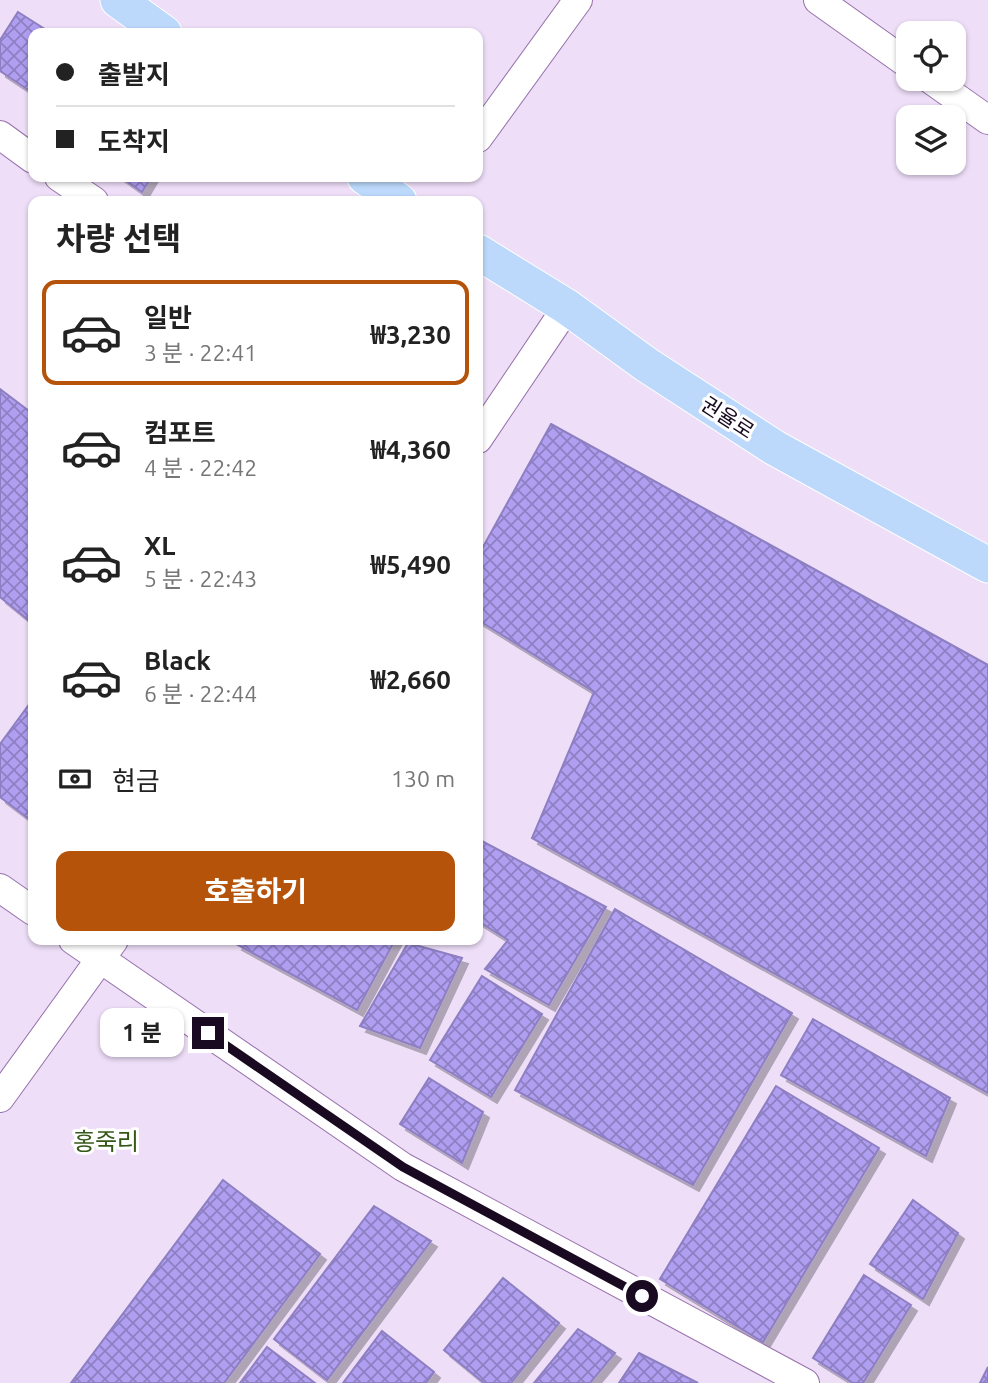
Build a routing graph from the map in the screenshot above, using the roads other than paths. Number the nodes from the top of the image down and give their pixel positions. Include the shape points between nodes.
1 (118, 0) edge
2 (578, 0) edge
3 (818, 0) edge
4 (157, 28) edge
5 (896, 55) edge
6 (947, 91) edge
7 (988, 120) edge
8 (483, 131) edge
9 (0, 135) edge
10 (28, 155) edge
11 (66, 182) edge
12 (372, 182) edge
13 (87, 196) edge
14 (392, 196) edge
15 (483, 255) edge
16 (568, 307) junction
17 (483, 432) edge
18 (988, 565) edge
19 (0, 888) edge
20 (28, 908) edge
21 (107, 949) edge
22 (0, 1098) edge
23 (805, 1383) edge

1 - 4 main road
2 - 8 street
3 - 5 street
6 - 7 street
9 - 10 street
11 - 13 street
12 - 14 main road
15 - 16 main road, 권율로
16 - 17 street
16 - 18 main road, 권율로 via 775,449
19 - 20 street
21 - 22 street
21 - 23 street via 403,1167

